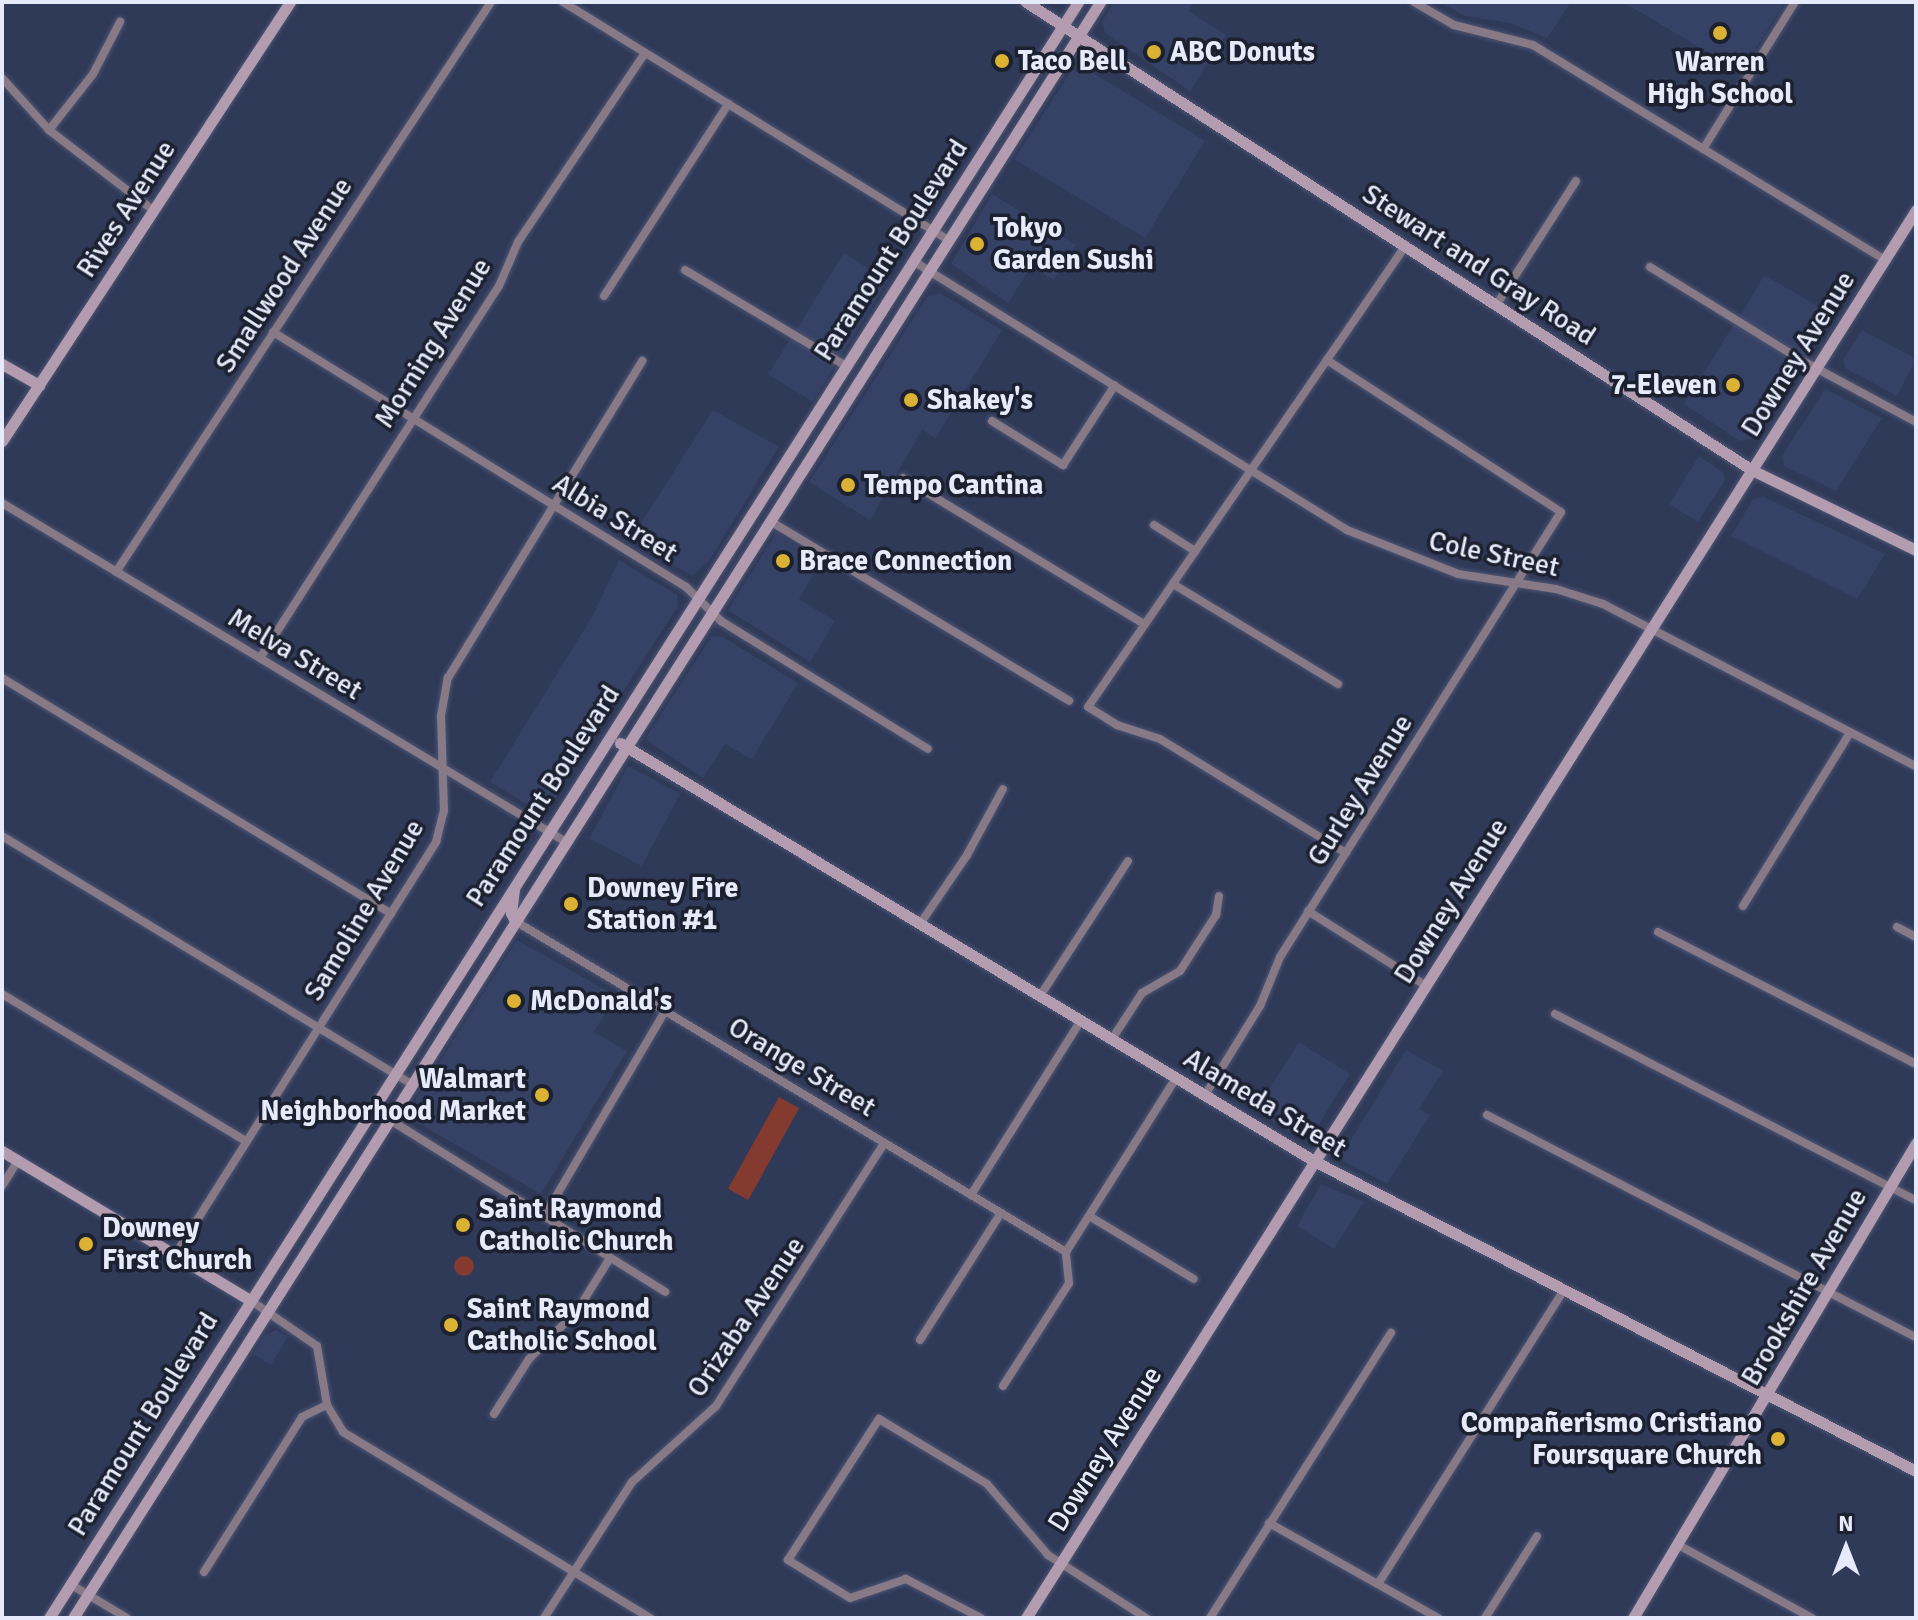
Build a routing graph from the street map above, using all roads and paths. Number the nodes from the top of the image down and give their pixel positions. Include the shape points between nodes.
1 (290, 2) edge
2 (491, 2) edge
3 (563, 2) edge
4 (1026, 2) edge
5 (1078, 2) edge
6 (1100, 2) edge
7 (1414, 2) edge
8 (1795, 2) edge
9 (120, 22) dead end
10 (1063, 26) junction
11 (1078, 37) junction
12 (645, 53) junction
13 (2, 78) edge
14 (728, 104) junction
15 (49, 130) junction
16 (1703, 149) junction
17 (1576, 181) dead end
18 (1916, 210) edge
19 (154, 211) junction
20 (932, 230) junction
21 (948, 240) junction
22 (1406, 245) junction
23 (1885, 260) junction
24 (913, 261) junction
25 (1650, 267) dead end
26 (685, 270) dead end
27 (929, 271) junction
28 (604, 296) dead end
29 (1497, 304) junction
30 (273, 332) junction
31 (1327, 360) junction
32 (642, 361) dead end
33 (2, 364) edge
34 (846, 366) junction
35 (1817, 368) junction
36 (39, 385) junction
37 (1115, 385) junction
38 (414, 417) junction
39 (992, 421) dead end
40 (1916, 422) edge
41 (2, 441) edge
42 (1252, 468) junction
43 (1752, 470) junction
44 (903, 478) dead end
45 (2, 503) edge
46 (551, 504) junction
47 (770, 521) junction
48 (1154, 525) dead end
49 (1916, 550) edge
50 (1195, 551) junction
51 (116, 572) junction
52 (1173, 584) junction
53 (1515, 584) junction
54 (698, 599) junction
55 (712, 612) junction
56 (1144, 624) junction
57 (1651, 632) junction
58 (260, 658) junction
59 (2, 678) edge
60 (1338, 684) dead end
61 (1069, 701) dead end
62 (1850, 733) junction
63 (610, 737) junction
64 (626, 746) junction
65 (928, 749) dead end
66 (1916, 766) edge
67 (442, 768) junction
68 (1003, 789) dead end
69 (549, 832) junction
70 (2, 836) edge
71 (566, 842) junction
72 (1346, 853) junction
73 (1128, 861) dead end
74 (514, 885) junction
75 (1219, 896) dead end
76 (1743, 906) dead end
77 (1308, 911) junction
78 (391, 914) junction
79 (515, 921) junction
80 (920, 924) junction
81 (1897, 927) dead end
82 (1658, 932) dead end
83 (1916, 937) edge
84 (1426, 986) junction
85 (2, 994) edge
86 (1040, 996) junction
87 (665, 1011) junction
88 (1555, 1014) dead end
89 (1081, 1020) junction
90 (319, 1028) junction
91 (1112, 1039) junction
92 (1916, 1064) edge
93 (394, 1073) junction
94 (1176, 1078) junction
95 (410, 1083) junction
96 (1205, 1095) junction
97 (371, 1108) junction
98 (1487, 1115) dead end
99 (387, 1118) junction
100 (246, 1141) junction
101 (884, 1143) junction
102 (1916, 1143) edge
103 (2, 1151) edge
104 (18, 1160) junction
105 (1316, 1162) junction
106 (2, 1186) edge
107 (1889, 1186) junction
108 (971, 1195) junction
109 (1916, 1200) edge
110 (1001, 1213) junction
111 (545, 1215) junction
112 (1089, 1216) junction
113 (1066, 1252) junction
114 (175, 1255) junction
115 (610, 1258) junction
116 (1194, 1279) dead end
117 (1826, 1289) junction
118 (1564, 1290) junction
119 (665, 1292) dead end
120 (250, 1300) junction
121 (267, 1311) junction
122 (1391, 1333) dead end
123 (1916, 1337) edge
124 (920, 1340) dead end
125 (1003, 1386) dead end
126 (1770, 1396) junction
127 (327, 1405) junction
128 (494, 1414) dead end
129 (1916, 1471) edge
130 (1269, 1523) junction
131 (1537, 1536) dead end
132 (1680, 1546) junction
133 (1061, 1563) junction
134 (204, 1572) dead end
135 (573, 1572) junction
136 (70, 1584) junction
137 (1378, 1584) junction
138 (88, 1595) junction
139 (49, 1618) edge
140 (73, 1618) edge
141 (127, 1618) edge
142 (544, 1618) edge
143 (650, 1618) edge
144 (981, 1618) edge
145 (1026, 1618) edge
146 (1146, 1618) edge
147 (1210, 1618) edge
148 (1438, 1618) edge
149 (1485, 1618) edge
150 (1633, 1618) edge
151 (1812, 1618) edge

1 - 19 main road, Rives Avenue
2 - 30 street, Smallwood Avenue
3 - 12 street
4 - 10 main road, Stewart and Gray Road
5 - 10 main road, Paramount Boulevard
6 - 11 main road, Paramount Boulevard
7 - 16 street via 1460,28 1533,45
8 - 16 street
9 - 15 street via 93,74
10 - 11 main road, Stewart and Gray Road
10 - 20 main road, Paramount Boulevard
11 - 21 main road, Paramount Boulevard
11 - 22 main road, Stewart and Gray Road
12 - 14 street
12 - 38 street, Morning Avenue via 518,242 499,286
13 - 15 street
14 - 20 street
14 - 28 street
15 - 19 street
16 - 23 street
17 - 29 street
18 - 23 main road, Downey Avenue
19 - 36 main road, Rives Avenue
20 - 21 street
20 - 24 main road, Paramount Boulevard
21 - 27 main road, Paramount Boulevard
22 - 29 main road, Stewart and Gray Road
22 - 31 street
23 - 35 main road, Downey Avenue
24 - 27 street, Cole Street
24 - 34 main road, Paramount Boulevard
25 - 35 street
26 - 34 street
27 - 37 street, Cole Street
27 - 47 main road, Paramount Boulevard
29 - 43 main road, Stewart and Gray Road
30 - 38 street, Albia Street
30 - 51 street, Smallwood Avenue
31 - 42 street
31 - 53 street, Gurley Avenue via 1561,512
32 - 46 street, Samoline Avenue
33 - 36 main road
34 - 54 main road, Paramount Boulevard
35 - 40 street
35 - 43 main road, Downey Avenue
36 - 41 main road, Rives Avenue
37 - 39 street via 1063,465
37 - 42 street, Cole Street
38 - 46 street, Albia Street
38 - 58 street, Morning Avenue
42 - 50 street
42 - 53 street, Cole Street via 1378,546 1458,574
43 - 49 main road, Stewart and Gray Road
43 - 57 main road, Downey Avenue
44 - 56 street
45 - 51 street, Melva Street
46 - 54 street, Albia Street
46 - 67 street, Samoline Avenue via 448,678 442,703
47 - 55 main road, Paramount Boulevard
47 - 61 street
48 - 50 street
50 - 52 street
51 - 58 street, Melva Street
52 - 56 street
52 - 60 street
53 - 57 street, Cole Street via 1580,595
53 - 72 street, Gurley Avenue
54 - 55 street, Albia Street
54 - 63 main road, Paramount Boulevard
55 - 64 main road, Paramount Boulevard
55 - 65 street, Albia Street
56 - 72 street via 1088,707 1116,725 1160,739
57 - 62 street, Cole Street
57 - 84 main road, Downey Avenue
58 - 67 street, Melva Street
59 - 78 street
62 - 66 street, Cole Street
62 - 76 street
63 - 64 main road, Alameda Street
63 - 69 main road, Paramount Boulevard
64 - 71 main road, Paramount Boulevard
64 - 80 main road, Alameda Street
67 - 69 street, Melva Street
67 - 78 street, Samoline Avenue via 440,833
68 - 80 street
69 - 71 street, Melva Street
69 - 74 main road, Paramount Boulevard
70 - 90 street
71 - 79 main road, Paramount Boulevard
72 - 77 street, Gurley Avenue
73 - 86 street
74 - 79 main road
74 - 93 main road, Paramount Boulevard
75 - 91 street via 1216,915 1180,971 1142,993
77 - 84 street
77 - 96 street, Gurley Avenue via 1277,962 1259,1008
78 - 90 street, Samoline Avenue
79 - 87 street, Orange Street
79 - 95 main road, Paramount Boulevard
80 - 86 main road, Alameda Street
81 - 83 street
82 - 92 street
84 - 105 main road, Downey Avenue
85 - 100 street
86 - 89 main road, Alameda Street
87 - 101 street, Orange Street
87 - 111 street
88 - 107 street
89 - 91 main road, Alameda Street
89 - 108 street
90 - 93 street
90 - 100 street, Samoline Avenue
91 - 94 main road, Alameda Street
93 - 95 street
93 - 97 main road, Paramount Boulevard
94 - 96 main road, Alameda Street
94 - 112 street
95 - 99 main road, Paramount Boulevard
96 - 105 main road, Alameda Street
97 - 99 street
97 - 120 main road, Paramount Boulevard
98 - 117 street
99 - 111 street
99 - 121 main road, Paramount Boulevard
100 - 114 street, Samoline Avenue
101 - 108 street, Orange Street
101 - 135 street, Orizaba Avenue via 716,1406 632,1482
102 - 107 main road, Brookshire Avenue
103 - 104 main road
104 - 106 street
104 - 114 main road
105 - 118 main road, Alameda Street
105 - 133 main road, Downey Avenue
107 - 109 street
107 - 117 main road, Brookshire Avenue
108 - 110 street, Orange Street
110 - 113 street, Orange Street
110 - 124 street
111 - 115 street
112 - 113 street
112 - 116 street
113 - 125 street via 1069,1283
114 - 120 main road
115 - 119 street
115 - 128 street via 577,1311 529,1359
117 - 123 street
117 - 126 main road, Brookshire Avenue
118 - 126 main road, Alameda Street
118 - 137 street
120 - 121 street
120 - 136 main road, Paramount Boulevard
121 - 127 street via 317,1346
121 - 138 main road, Paramount Boulevard
122 - 130 street
126 - 129 main road, Alameda Street
126 - 132 main road, Brookshire Avenue
127 - 134 street via 302,1417
127 - 135 street via 352,1439
130 - 137 street
130 - 147 street
131 - 149 street
132 - 150 main road, Brookshire Avenue
132 - 151 street
133 - 144 street via 987,1484 879,1419 788,1560 848,1597 906,1579
133 - 145 main road, Downey Avenue
133 - 146 street
135 - 142 street, Orizaba Avenue
135 - 143 street
136 - 138 street
136 - 139 main road, Paramount Boulevard
137 - 148 street
138 - 140 main road, Paramount Boulevard
138 - 141 street

